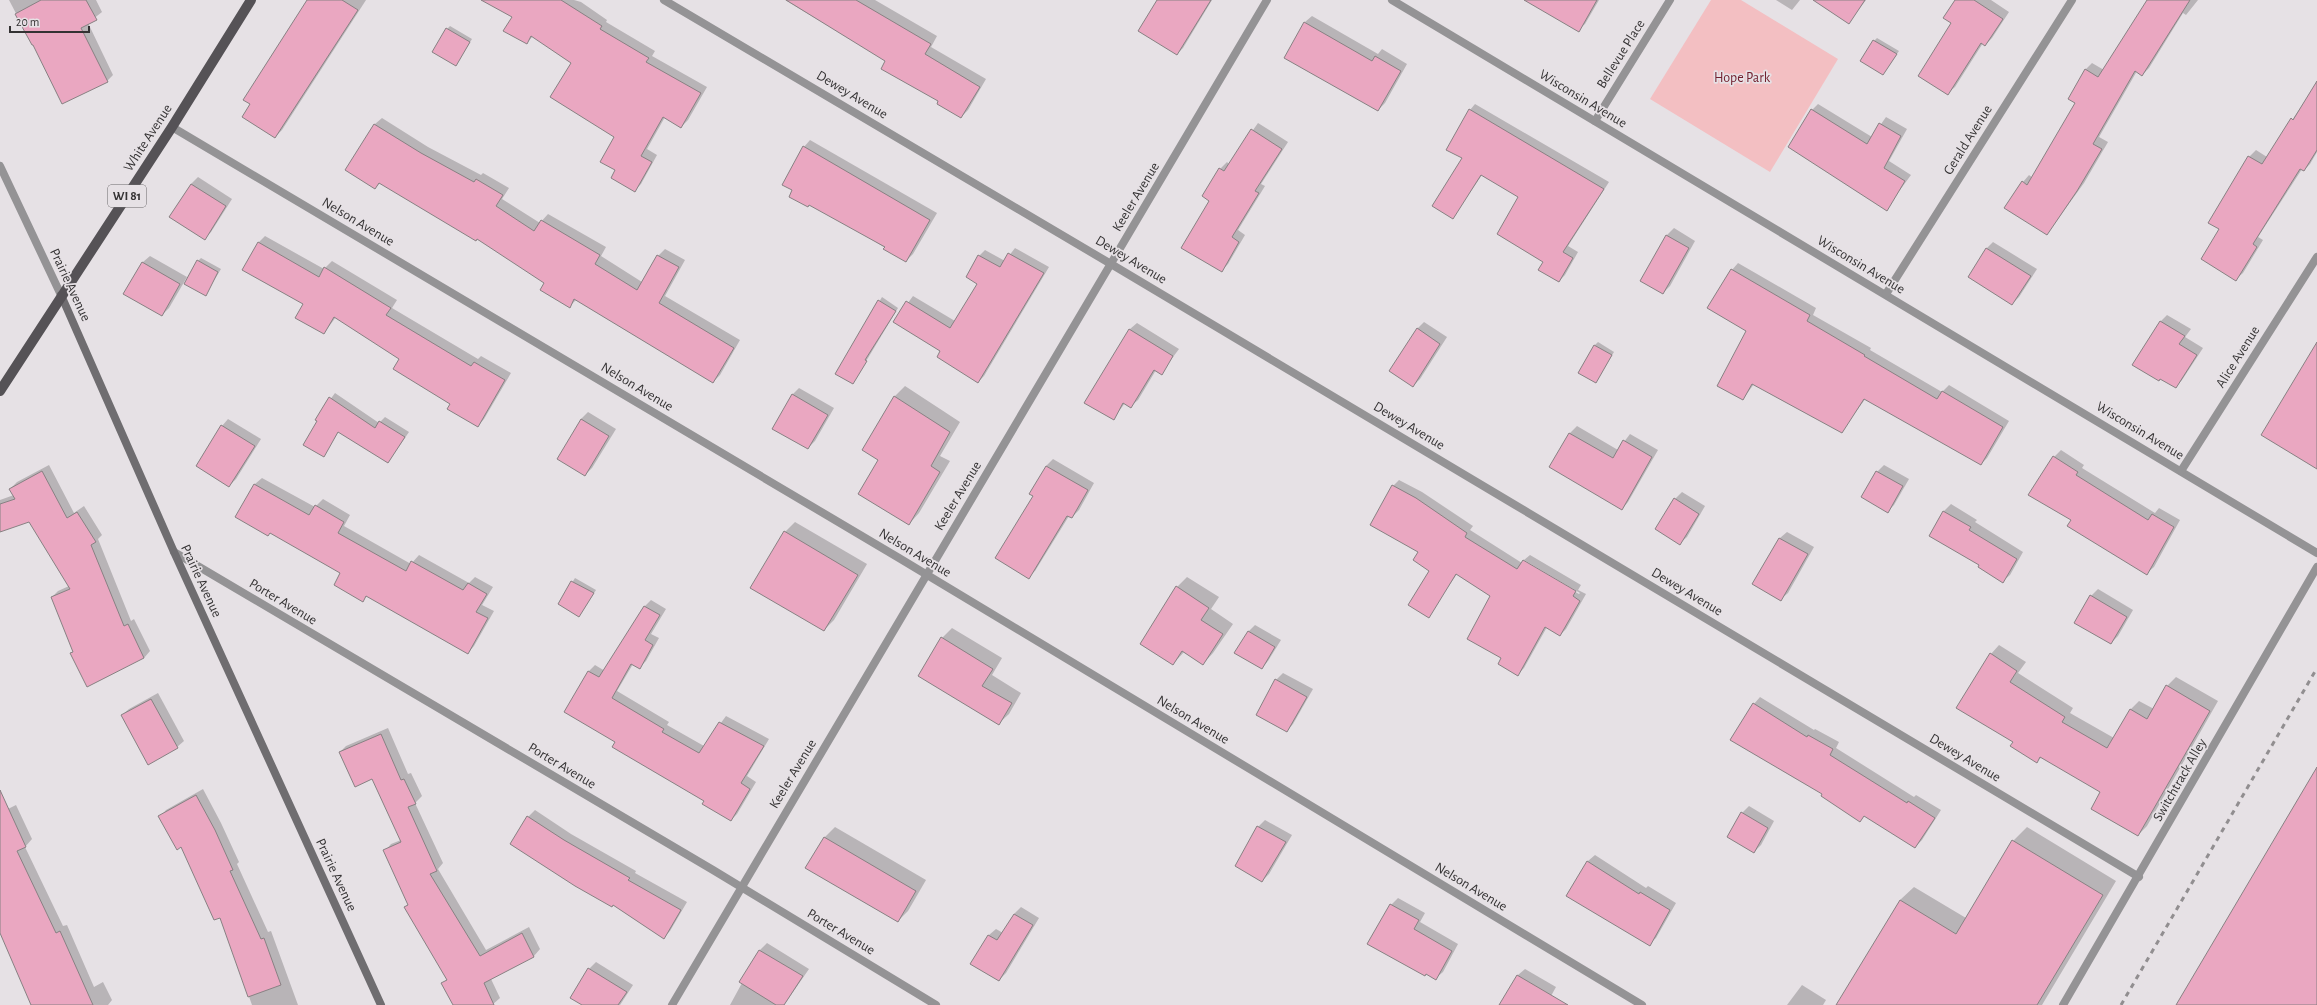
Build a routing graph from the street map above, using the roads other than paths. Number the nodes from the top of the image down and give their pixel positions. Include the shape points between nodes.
1 (251, 0) edge
2 (664, 0) edge
3 (1268, 0) edge
4 (1392, 0) edge
5 (1670, 0) edge
6 (2072, 0) edge
7 (1595, 121) junction
8 (172, 127) junction
9 (0, 166) edge
10 (2317, 257) edge
11 (1111, 264) junction
12 (1886, 294) junction
13 (61, 295) junction
14 (0, 391) edge
15 (2181, 471) junction
16 (174, 552) junction
17 (2317, 552) edge
18 (2317, 567) edge
19 (926, 574) junction
20 (2139, 877) junction
21 (741, 887) junction
22 (381, 1005) edge
23 (672, 1005) edge
24 (936, 1005) edge
25 (1642, 1005) edge
26 (2064, 1005) edge

1 - 8 main road, White Avenue / WI 81
2 - 11 street, Dewey Avenue
3 - 11 street, Keeler Avenue
4 - 7 street, Wisconsin Avenue
5 - 7 street, Bellevue Place
6 - 12 street, Gerald Avenue
7 - 12 street, Wisconsin Avenue
8 - 13 main road, White Avenue / WI 81
8 - 19 street, Nelson Avenue
9 - 13 street, Prairie Avenue
10 - 15 street, Alice Avenue
11 - 19 street, Keeler Avenue
11 - 20 street, Dewey Avenue
12 - 15 street, Wisconsin Avenue
13 - 14 main road, White Avenue / WI 81
13 - 16 main road, Prairie Avenue
15 - 17 street, Wisconsin Avenue
16 - 21 street, Porter Avenue
16 - 22 main road, Prairie Avenue
18 - 20 street, Switchtrack Alley
19 - 21 street, Keeler Avenue
19 - 25 street, Nelson Avenue
20 - 26 street, Switchtrack Alley
21 - 23 street, Keeler Avenue
21 - 24 street, Porter Avenue

